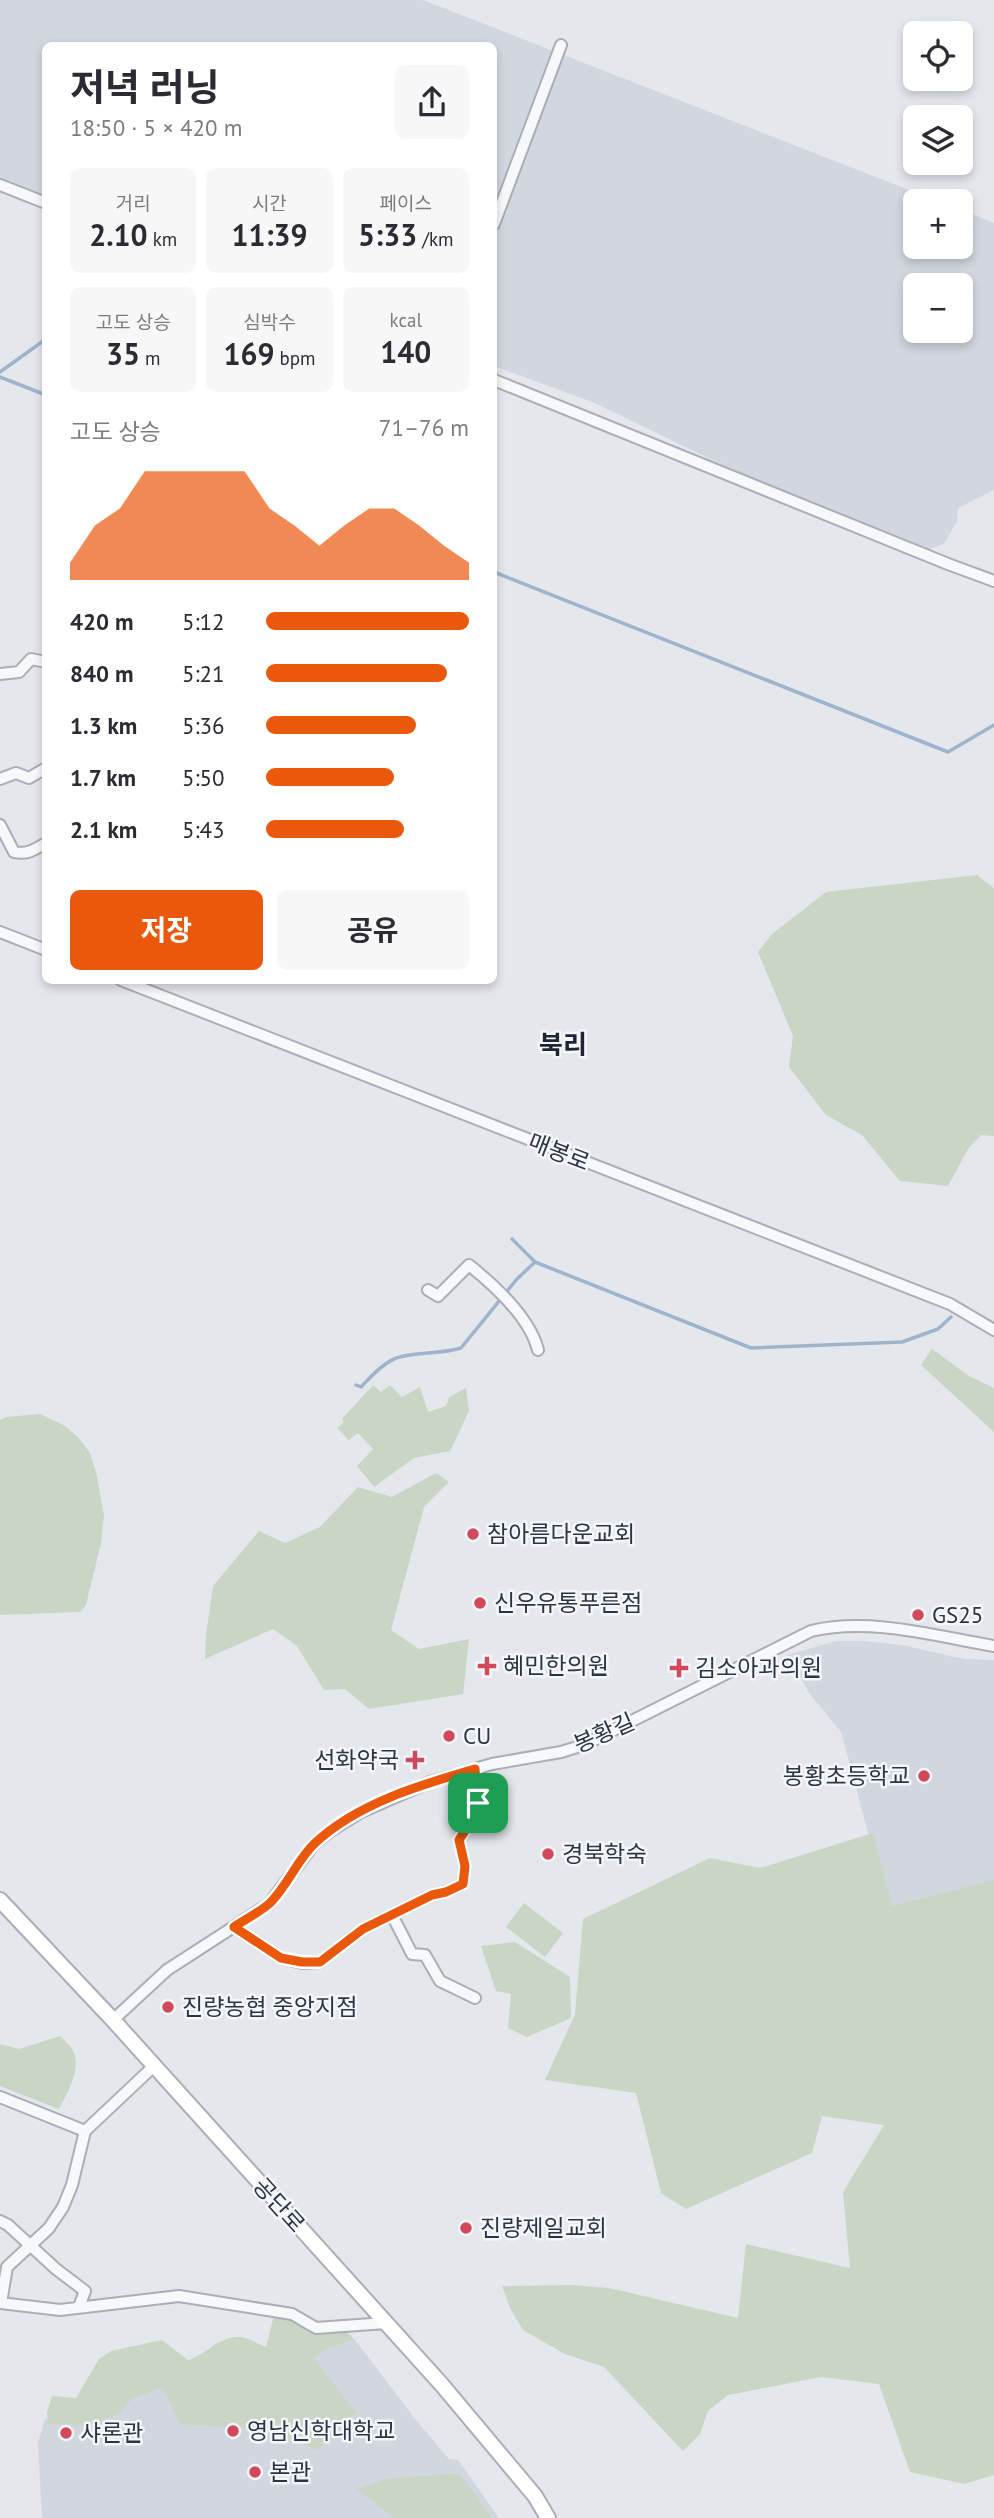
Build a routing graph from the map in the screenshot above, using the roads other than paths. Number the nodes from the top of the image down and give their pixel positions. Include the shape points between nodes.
1 (561, 45) dead end
2 (0, 185) edge
3 (42, 201) edge
4 (497, 216) edge
5 (497, 381) edge
6 (994, 581) edge
7 (42, 661) edge
8 (0, 674) edge
9 (42, 770) edge
10 (0, 779) edge
11 (0, 825) edge
12 (42, 846) edge
13 (0, 932) edge
14 (42, 948) edge
15 (131, 984) edge
16 (433, 1293) dead end
17 (994, 1330) edge
18 (538, 1350) dead end
19 (994, 1646) edge
20 (475, 1769) junction
21 (0, 1900) edge
22 (392, 1915) junction
23 (234, 1927) junction
24 (475, 1998) dead end
25 (113, 2020) junction
26 (154, 2066) junction
27 (0, 2097) edge
28 (85, 2131) junction
29 (0, 2221) edge
30 (31, 2247) junction
31 (0, 2303) edge
32 (79, 2307) junction
33 (386, 2323) junction
34 (548, 2518) edge

1 - 4 street
2 - 3 street
5 - 6 street
7 - 8 street via 31,659 19,672
9 - 10 street via 29,778 16,773
11 - 12 street via 14,852 23,854
13 - 14 street
15 - 17 street, 매봉로 via 950,1304
16 - 18 street via 469,1265 502,1294 534,1336
19 - 20 street, 봉황길 via 892,1628 811,1631 584,1745
20 - 22 street via 478,1803 459,1840 465,1866 463,1884
20 - 23 street, 봉황길 via 381,1802 329,1832 304,1855 269,1904
21 - 25 street, 공단로
22 - 23 street via 363,1929 320,1962 281,1958
22 - 24 street via 412,1954 425,1955 440,1981
23 - 25 street, 봉황길 via 167,1970
25 - 26 street, 공단로
26 - 28 street
26 - 33 street, 공단로
27 - 28 street
28 - 30 street via 63,2207
29 - 30 street
30 - 31 street via 7,2267
30 - 32 street via 85,2291
31 - 32 street via 60,2310
32 - 33 street via 179,2296 292,2314 316,2328
33 - 34 street, 공단로 via 535,2496

